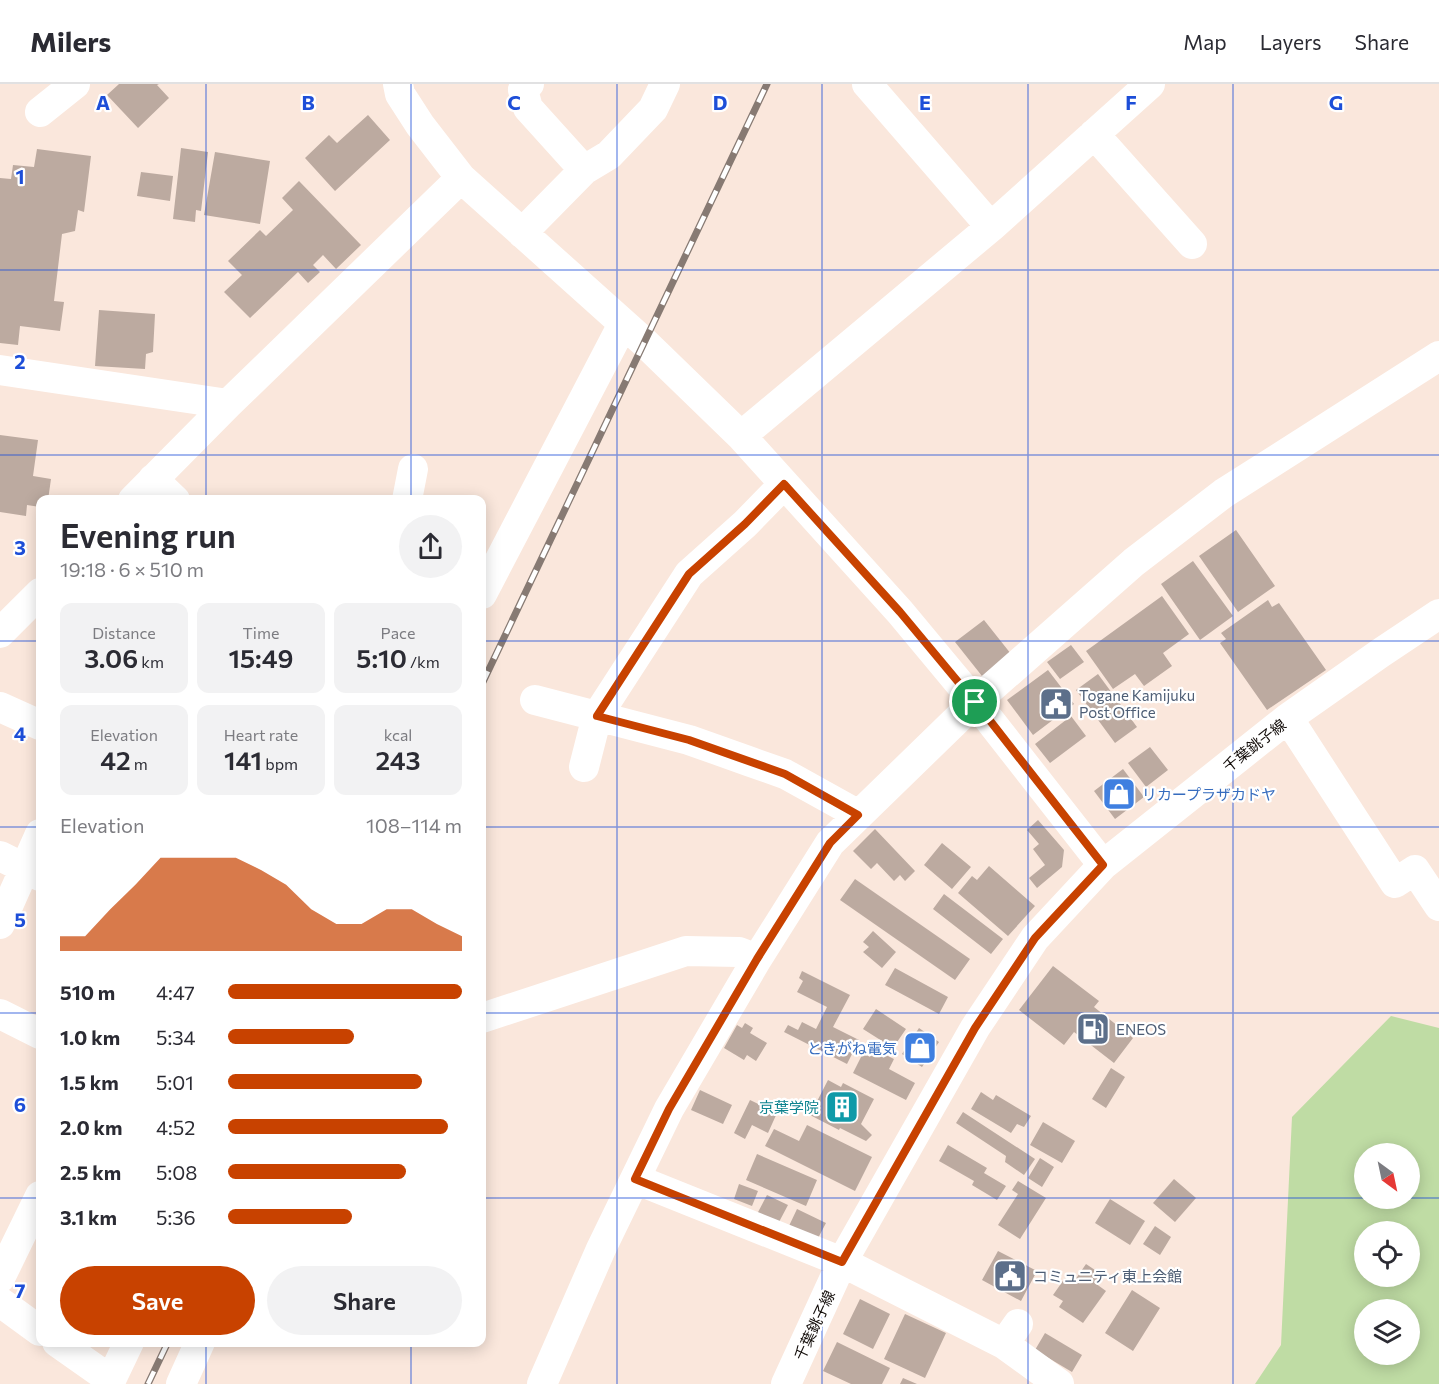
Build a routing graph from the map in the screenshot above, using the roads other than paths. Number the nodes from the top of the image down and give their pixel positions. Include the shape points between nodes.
1 (75, 84) edge
2 (398, 84) edge
3 (529, 84) edge
4 (664, 84) edge
5 (867, 84) edge
6 (1150, 84) edge
7 (40, 112) dead end
8 (1094, 134) junction
9 (584, 170) junction
10 (461, 178) junction
11 (991, 227) junction
12 (522, 232) junction
13 (1192, 244) dead end
14 (623, 324) junction
15 (1439, 356) edge
16 (0, 370) edge
17 (228, 404) junction
18 (741, 436) junction
19 (413, 469) dead end
20 (784, 484) junction
21 (143, 489) edge
22 (160, 495) edge
23 (408, 495) edge
24 (486, 574) edge
25 (36, 596) edge
26 (1439, 614) edge
27 (0, 633) edge
28 (535, 700) dead end
29 (975, 702) junction
30 (0, 706) edge
31 (597, 716) junction
32 (1288, 718) junction
33 (36, 723) edge
34 (584, 767) dead end
35 (858, 815) junction
36 (36, 841) edge
37 (1103, 865) junction
38 (22, 867) edge
39 (1439, 906) edge
40 (0, 924) edge
41 (757, 959) junction
42 (0, 1014) edge
43 (486, 1017) edge
44 (36, 1032) edge
45 (635, 1179) junction
46 (36, 1204) edge
47 (842, 1262) junction
48 (0, 1278) edge
49 (0, 1302) edge
50 (36, 1328) edge
51 (64, 1347) edge
52 (127, 1347) edge
53 (198, 1347) edge
54 (110, 1382) edge
55 (181, 1384) edge
56 (542, 1384) edge
57 (786, 1384) edge
58 (1059, 1384) edge

1 - 7 street
2 - 10 street via 420,125
3 - 9 street via 523,90 528,108
4 - 9 street via 653,109 609,155
5 - 11 street
6 - 8 street
8 - 11 street
8 - 13 street
9 - 12 street
10 - 12 street
10 - 17 street
11 - 18 street
12 - 14 street
14 - 18 street
14 - 24 street
15 - 29 street via 1224,493 1134,562
16 - 17 street
17 - 21 street
18 - 20 street
19 - 23 street
20 - 29 street
20 - 31 street via 689,574
21 - 22 street
25 - 27 street
26 - 32 street, 千葉銚子線
28 - 31 street
29 - 35 street
29 - 37 street
30 - 33 street
31 - 34 street
31 - 35 street via 689,740 785,774
32 - 37 street, 千葉銚子線
32 - 39 street via 1395,883 1415,870
35 - 41 street via 830,843
36 - 38 street
37 - 47 street, 千葉銚子線 via 1035,938 975,1028
38 - 40 street
41 - 43 street via 739,952 686,951
41 - 45 street via 669,1109
42 - 44 street
45 - 47 street
45 - 56 street
46 - 48 street
47 - 57 street, 千葉銚子線
47 - 58 street via 1011,1334
49 - 50 street
51 - 54 street
52 - 54 street
53 - 55 street

